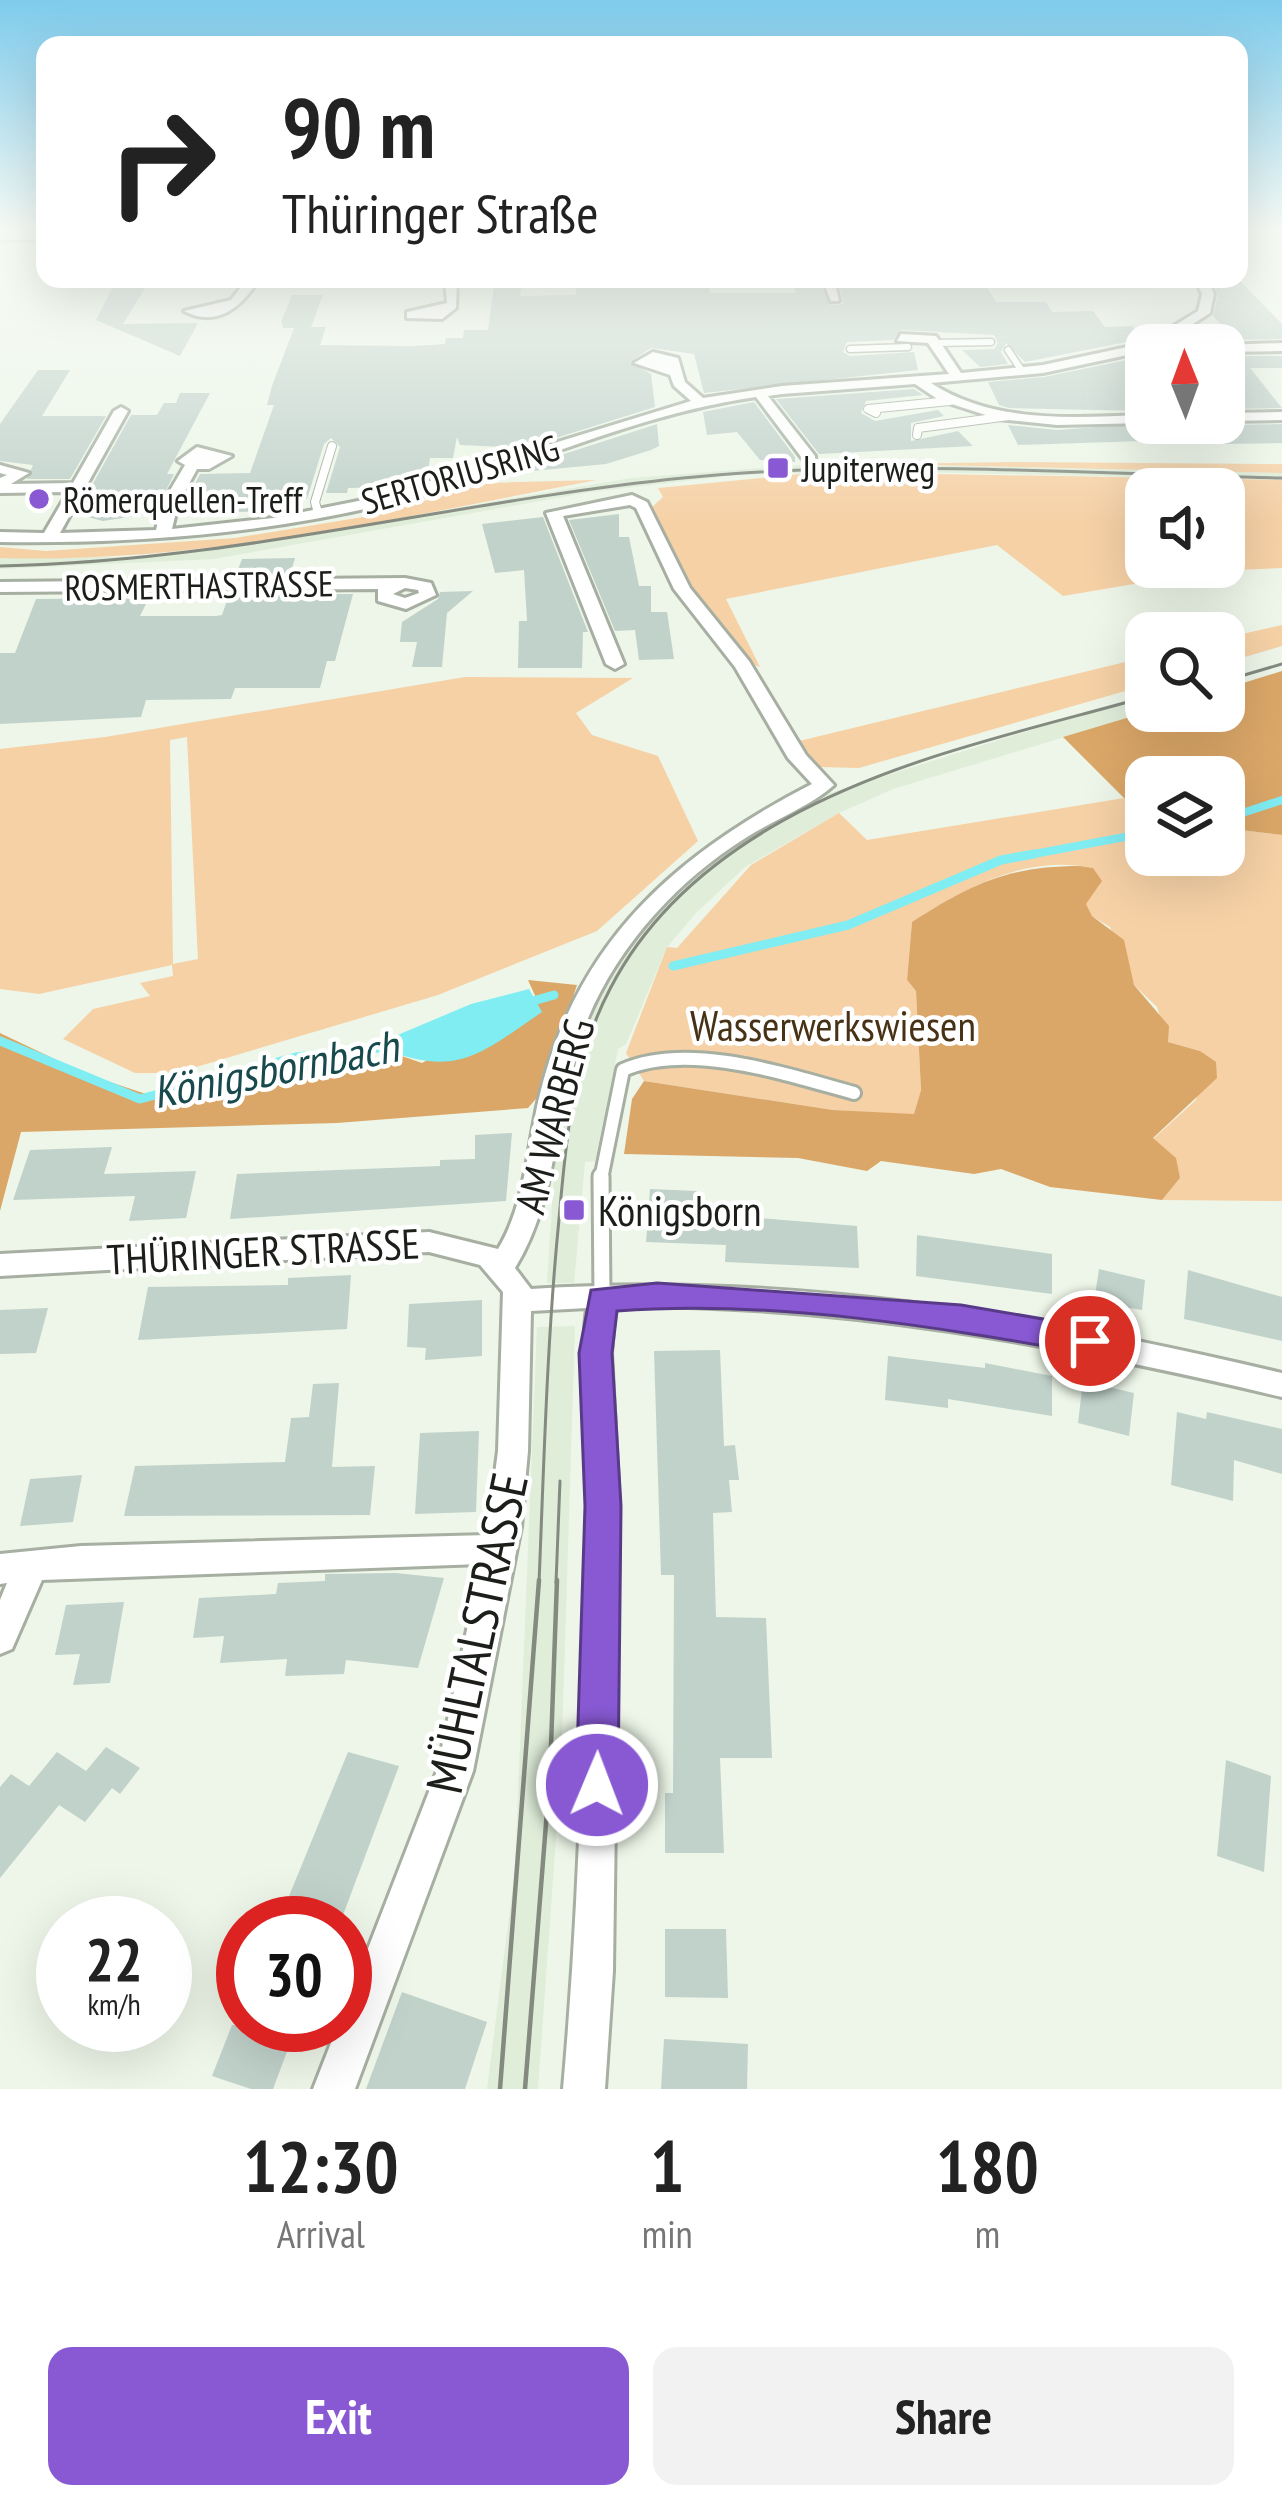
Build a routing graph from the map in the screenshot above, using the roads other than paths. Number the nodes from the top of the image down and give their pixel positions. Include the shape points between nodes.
1 (991, 342) dead end
2 (935, 346) junction
3 (1282, 346) edge
4 (908, 347) joint
5 (1245, 347) edge
6 (850, 349) dead end
7 (1008, 350) dead end
8 (1125, 350) edge
9 (1022, 370) junction
10 (674, 372) dead end
11 (957, 377) junction
12 (919, 381) junction
13 (760, 394) junction
14 (950, 400) junction
15 (701, 403) junction
16 (122, 410) dead end
17 (876, 413) dead end
18 (1009, 416) junction
19 (1282, 416) edge
20 (1245, 417) edge
21 (1125, 419) edge
22 (917, 435) dead end
23 (332, 446) dead end
24 (810, 459) dead end
25 (192, 465) dead end
26 (0, 469) edge
27 (0, 487) edge
28 (78, 488) junction
29 (318, 513) junction
30 (163, 533) junction
31 (0, 536) edge
32 (49, 538) junction
33 (398, 584) dead end
34 (0, 587) edge
35 (615, 664) dead end
36 (854, 1093) dead end
37 (0, 1265) edge
38 (502, 1267) junction
39 (602, 1299) junction
40 (520, 1301) junction
41 (1282, 1385) edge
42 (497, 1550) junction
43 (16, 1568) edge
44 (0, 1638) edge
45 (334, 2089) edge
46 (584, 2089) edge

1 - 2 lane
2 - 4 street
2 - 11 street
3 - 5 street
4 - 6 lane
7 - 9 lane
8 - 9 street, SERTORIUSRING
9 - 11 street, SERTORIUSRING
10 - 15 street
11 - 12 street, SERTORIUSRING
12 - 13 street, SERTORIUSRING
12 - 14 street
13 - 15 street, SERTORIUSRING
13 - 24 street
14 - 17 lane via 868,409
14 - 18 street
15 - 29 street, SERTORIUSRING via 434,487
16 - 28 street
18 - 21 street
18 - 22 lane via 918,428
19 - 20 street
23 - 29 lane
25 - 30 street
26 - 27 street via 22,473
27 - 28 street
28 - 32 street
29 - 30 street, SERTORIUSRING
30 - 32 street, SERTORIUSRING
31 - 32 street, SERTORIUSRING
33 - 34 street, ROSMERTHASTRASSE
35 - 38 street, AM WARBERG via 554,513 632,500 642,505 690,601 824,785 708,852 607,954 568,1034 527,1227
36 - 39 lane via 739,1062 623,1070 602,1168
37 - 38 street, THÜRINGER STRASSE via 429,1242 473,1250
38 - 40 street
39 - 40 street
39 - 41 street via 713,1297 961,1318
39 - 46 street via 593,1971
40 - 42 street, MÜHLTALSTRASSE via 513,1451
42 - 43 street
42 - 45 street, MÜHLTALSTRASSE via 455,1771
43 - 44 street

